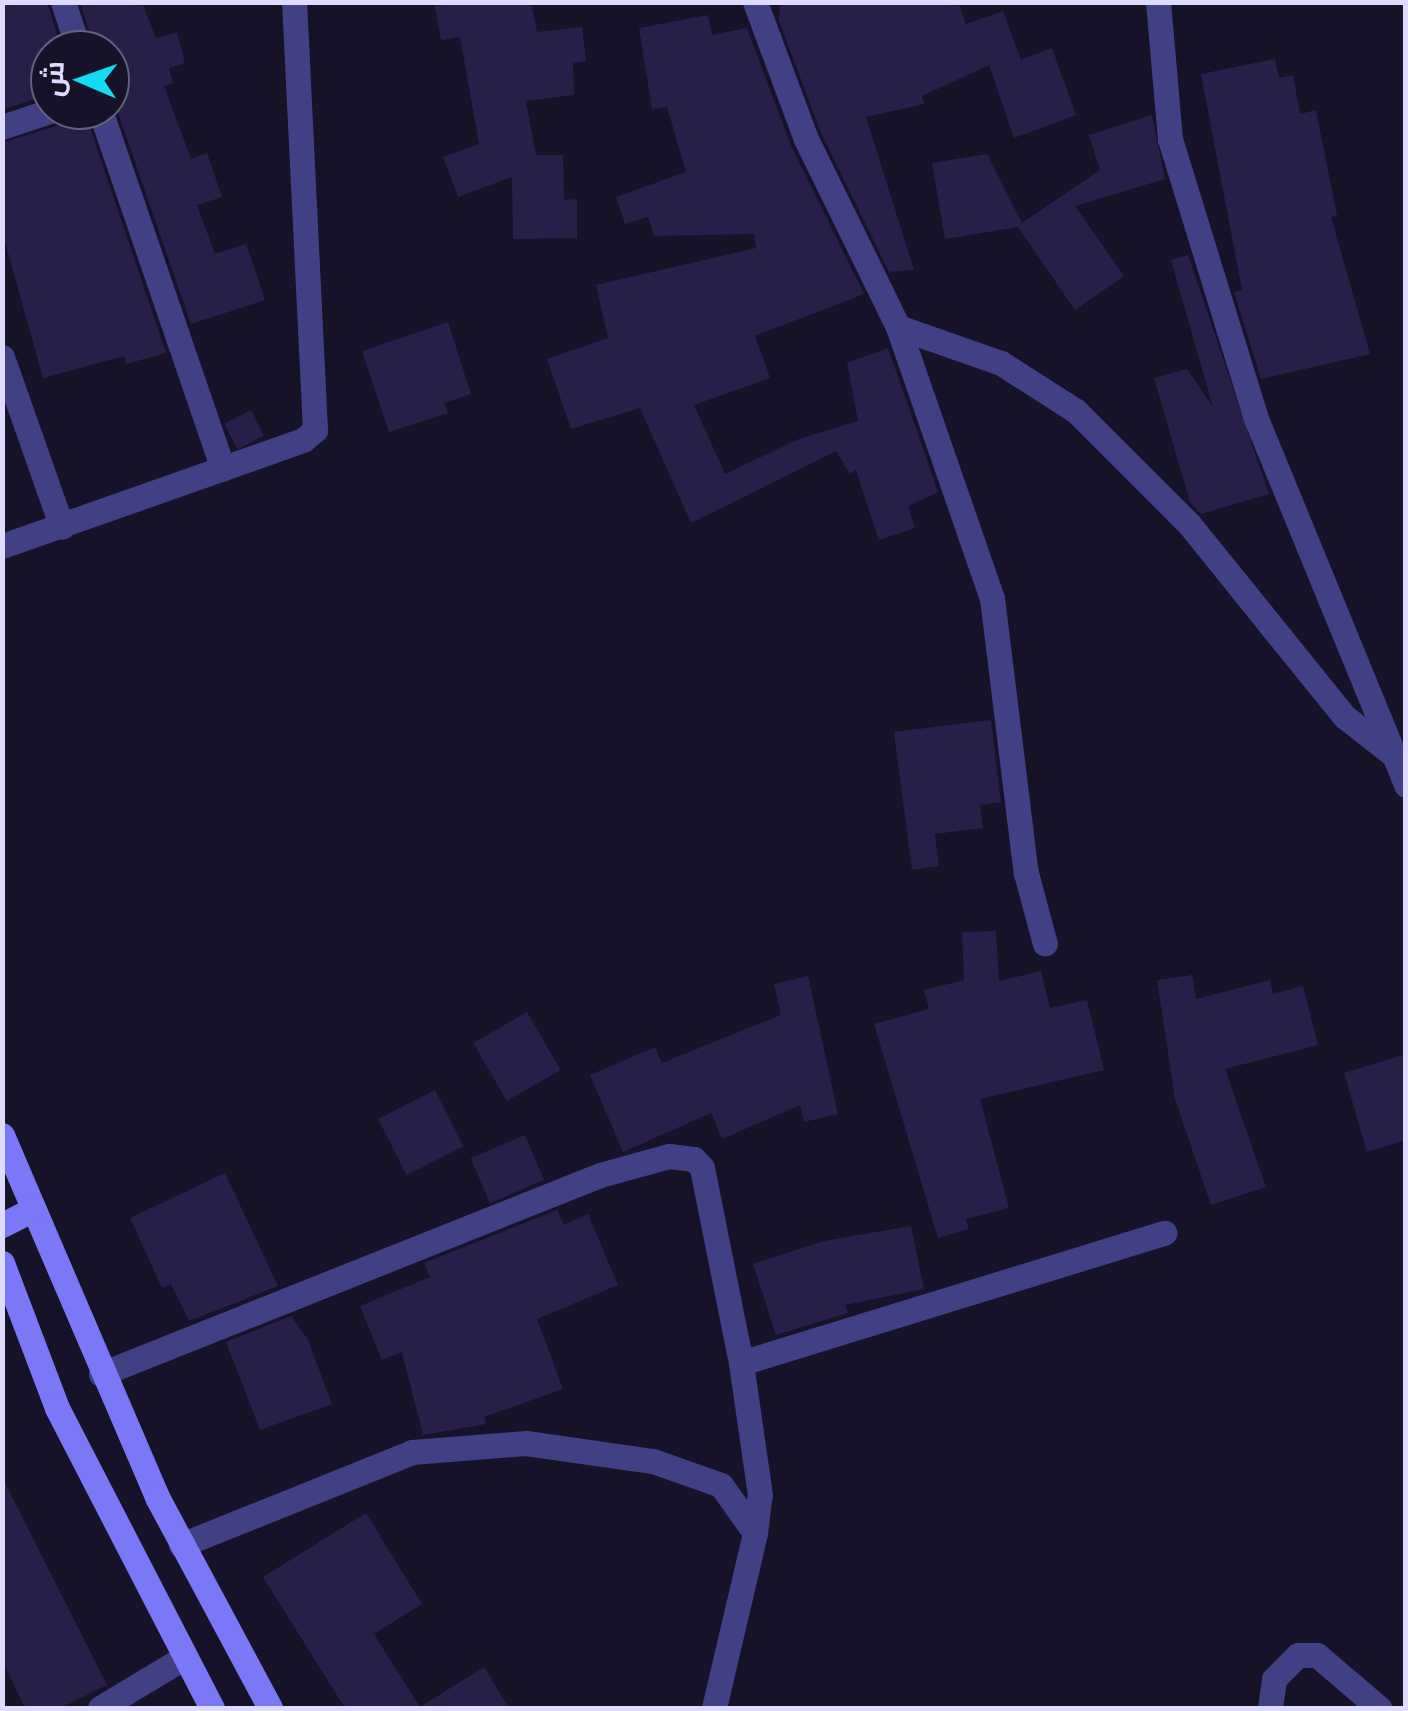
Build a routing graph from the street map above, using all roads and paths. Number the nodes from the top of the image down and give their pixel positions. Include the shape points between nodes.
1 (63, 2) edge
2 (294, 2) edge
3 (754, 2) edge
4 (1158, 2) edge
5 (72, 30) edge
6 (30, 117) edge
7 (2, 127) edge
8 (107, 130) edge
9 (898, 327) junction
10 (2, 357) edge
11 (224, 468) junction
12 (62, 527) junction
13 (2, 546) edge
14 (1393, 755) junction
15 (1406, 785) edge
16 (1045, 944) dead end
17 (2, 1135) edge
18 (33, 1210) junction
19 (2, 1225) edge
20 (1164, 1233) dead end
21 (2, 1263) edge
22 (741, 1363) junction
23 (101, 1374) junction
24 (755, 1533) junction
25 (181, 1545) junction
26 (185, 1657) junction
27 (100, 1708) edge
28 (212, 1708) edge
29 (270, 1708) edge
30 (714, 1708) edge
31 (1270, 1708) edge
32 (1379, 1708) edge

1 - 5 street
2 - 11 street via 317,418 303,440
3 - 9 street via 806,139
4 - 14 street via 1170,139 1254,416
6 - 7 street
8 - 11 street
9 - 14 street via 1001,364 1076,411 1189,524 1344,717
9 - 16 street via 992,598 1026,873
10 - 12 street
11 - 12 street
12 - 13 street
14 - 15 street
17 - 18 main road
18 - 19 main road
18 - 23 main road
20 - 22 street
21 - 26 main road via 57,1408
22 - 23 street via 702,1168 694,1159 669,1156 600,1175
22 - 24 street via 760,1495
23 - 25 main road
24 - 25 street via 721,1484 653,1462 526,1443 412,1452
24 - 30 street
25 - 29 main road
26 - 27 street
26 - 28 main road
31 - 32 street via 1274,1678 1298,1654 1317,1655

